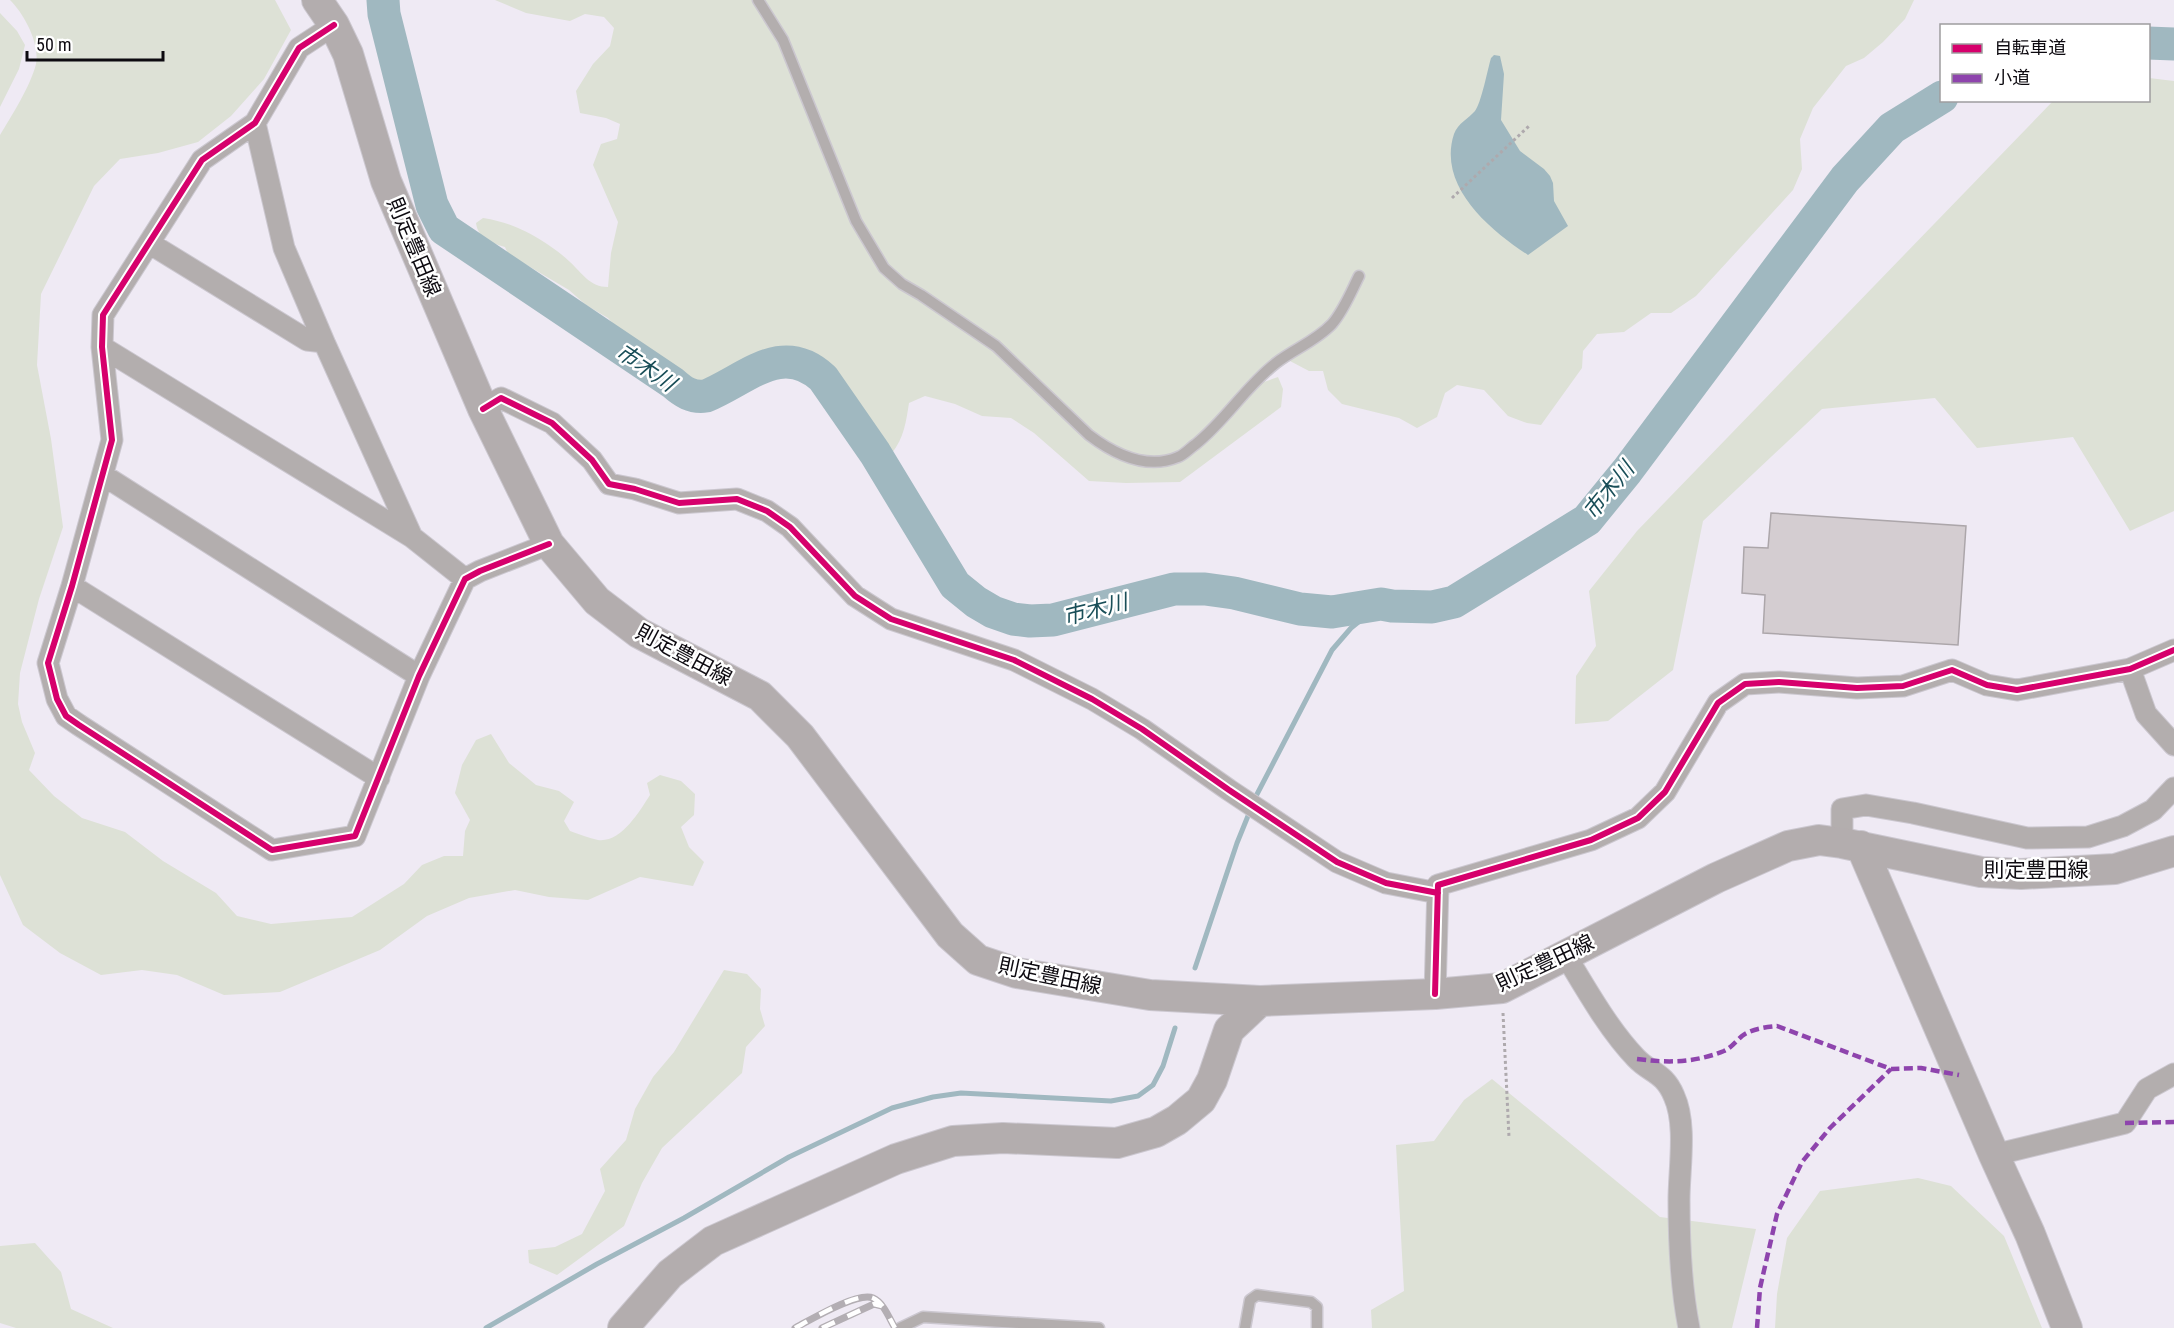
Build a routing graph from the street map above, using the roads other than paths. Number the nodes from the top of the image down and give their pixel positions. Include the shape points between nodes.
1 (317, 0) edge
2 (758, 0) edge
3 (334, 25) junction
4 (255, 123) junction
5 (149, 243) junction
6 (1359, 276) dead end
7 (324, 342) junction
8 (102, 347) junction
9 (483, 409) junction
10 (103, 475) junction
11 (412, 537) junction
12 (549, 544) junction
13 (465, 579) junction
14 (72, 586) junction
15 (2174, 650) edge
16 (2130, 669) junction
17 (419, 676) junction
18 (2174, 746) edge
19 (379, 778) junction
20 (2174, 788) edge
21 (1851, 845) junction
22 (2174, 851) edge
23 (1438, 893) junction
24 (1566, 956) junction
25 (1435, 994) junction
26 (1260, 1001) junction
27 (2174, 1074) edge
28 (1994, 1155) junction
29 (947, 1323) edge
30 (623, 1328) edge
31 (900, 1328) edge
32 (1099, 1328) edge
33 (1245, 1328) edge
34 (1317, 1328) edge
35 (1689, 1328) edge
36 (2067, 1328) edge

1 - 3 main road, 則定豊田線
2 - 6 lane via 783,40 856,221 884,268 902,285 996,346 1104,447 1137,461 1179,457 1212,431 1275,364 1332,324
3 - 4 street via 299,48
3 - 9 main road, 則定豊田線 via 348,54 386,182
4 - 5 street via 202,160
4 - 7 street via 284,248
5 - 7 street via 307,340
5 - 8 street via 103,315
7 - 11 street
8 - 10 street via 112,441
8 - 11 street
9 - 12 main road, 則定豊田線
9 - 23 street via 501,398 552,423 592,460 609,484 679,502 737,499 767,511 790,527 855,596 891,619 1014,660 1092,699 1337,862 1386,883
10 - 14 street
10 - 17 street
11 - 13 street
12 - 13 street
12 - 26 main road, 則定豊田線 via 597,601 639,633 760,696 800,736 950,934 978,960 1017,973 1150,995
13 - 17 street
14 - 19 street
14 - 19 street via 48,663 57,699 66,716 272,850 355,836
15 - 16 street
16 - 18 street via 2146,714
16 - 23 street via 2017,690 1988,685 1952,670 1903,686 1746,684 1719,703 1665,792 1638,818 1591,840 1438,885
17 - 19 street
20 - 21 street via 2153,810 2123,826 2088,837 2027,838 1866,805 1842,809
21 - 22 main road, 則定豊田線 via 1982,872 2021,874 2115,869
21 - 24 main road, 則定豊田線 via 1819,840 1788,846 1716,878
21 - 28 main road
23 - 25 street
24 - 25 main road, 則定豊田線 via 1502,988
24 - 35 street via 1637,1059 1660,1074 1680,1112 1679,1202
25 - 26 main road, 則定豊田線
26 - 30 main road via 1229,1030 1201,1100 1156,1132 1117,1143 1003,1138 953,1141 896,1159 713,1241 669,1274
27 - 28 street via 2147,1089 2125,1123
28 - 36 main road
29 - 31 lane via 923,1317
29 - 32 lane
33 - 34 lane via 1250,1300 1257,1295 1311,1302 1317,1307

